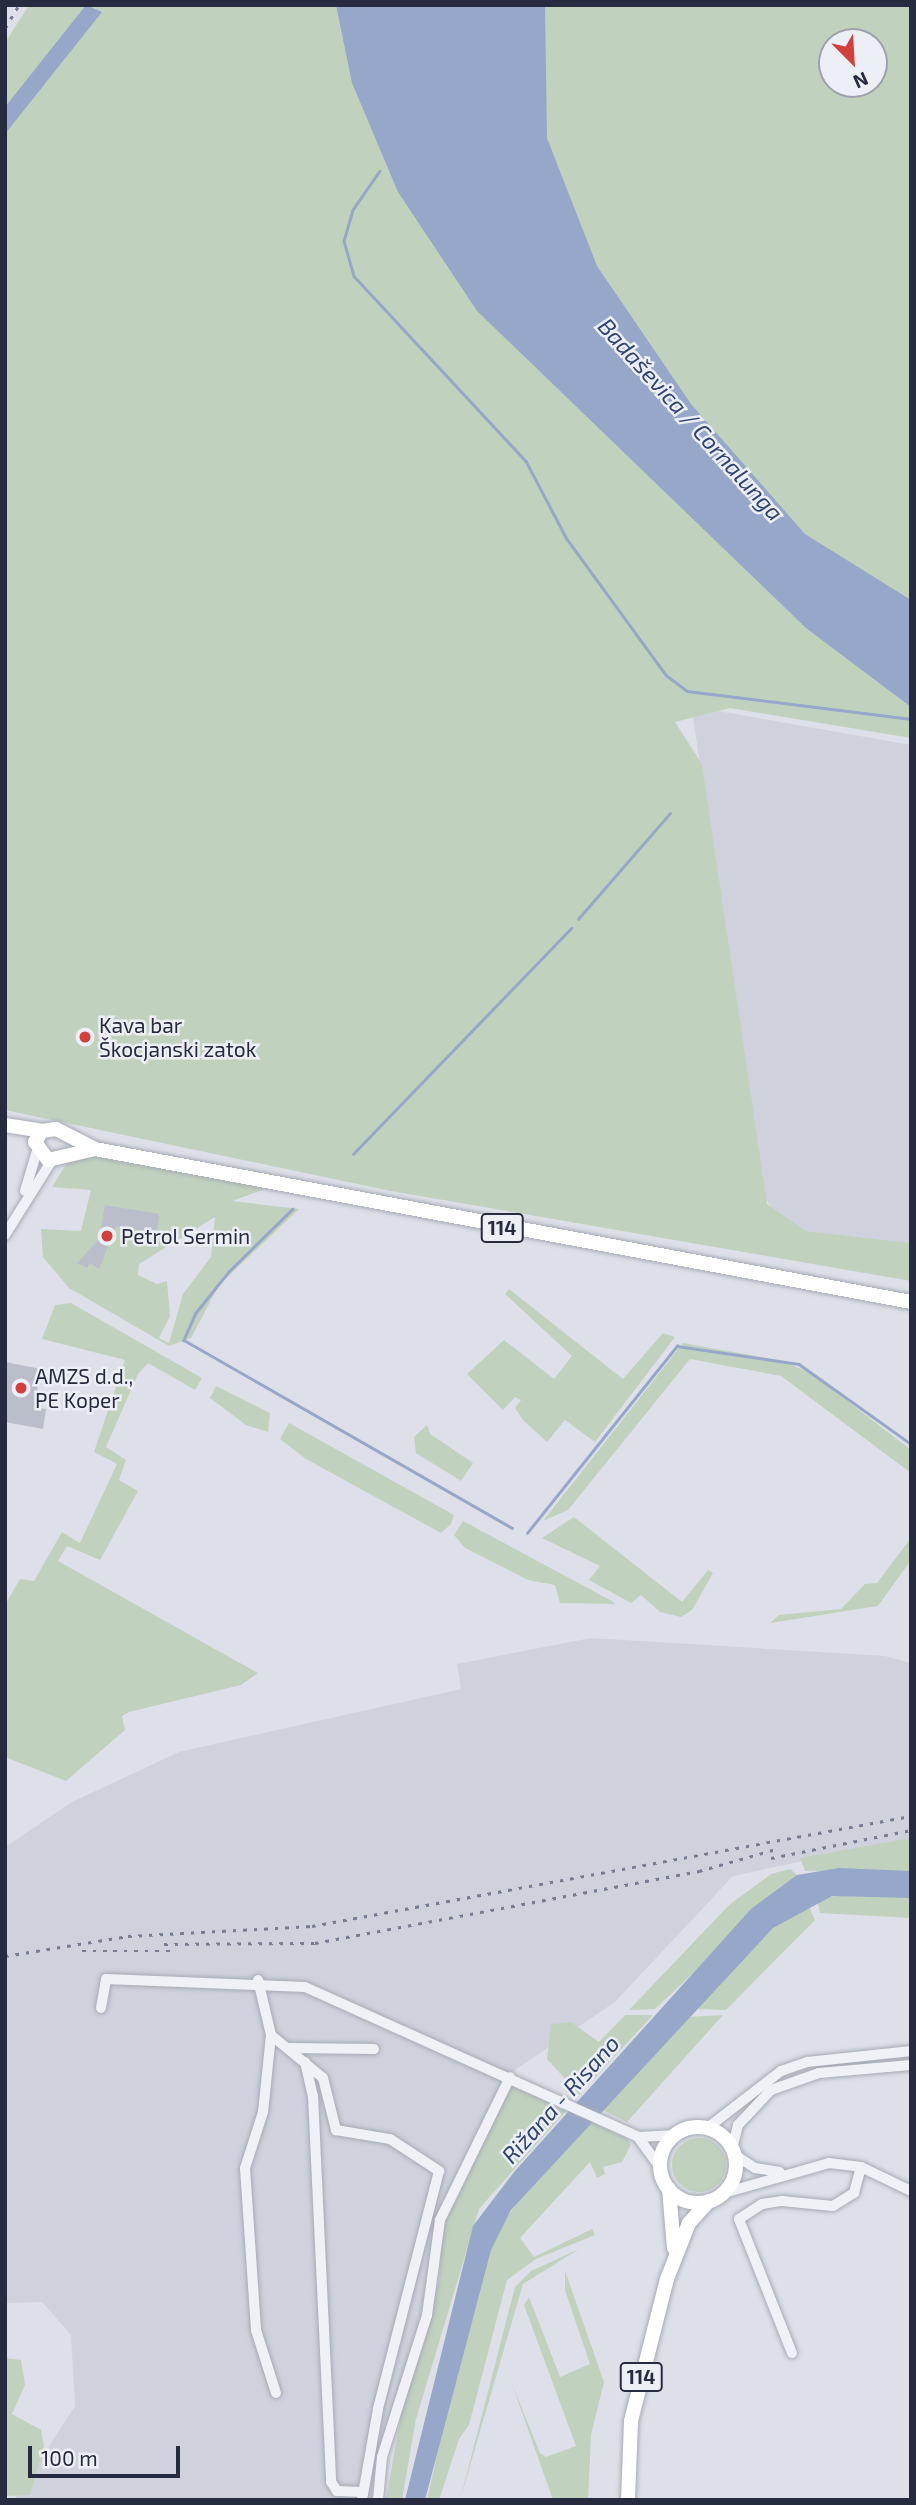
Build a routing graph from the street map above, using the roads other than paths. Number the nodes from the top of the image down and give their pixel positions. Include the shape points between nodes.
1 (5, 1127) edge
2 (42, 1131) junction
3 (64, 1135) junction
4 (36, 1149) junction
5 (95, 1149) junction
6 (57, 1157) junction
7 (20, 1208) junction
8 (5, 1235) edge
9 (911, 1302) edge
10 (258, 1980) junction
11 (101, 2008) dead end
12 (271, 2035) junction
13 (297, 2048) junction
14 (374, 2049) dead end
15 (911, 2051) edge
16 (305, 2062) junction
17 (911, 2065) edge
18 (510, 2077) junction
19 (706, 2129) junction
20 (676, 2135) junction
21 (635, 2136) junction
22 (733, 2152) junction
23 (861, 2167) junction
24 (661, 2169) junction
25 (784, 2173) junction
26 (669, 2189) junction
27 (911, 2191) edge
28 (724, 2193) junction
29 (709, 2201) junction
30 (674, 2256) junction
31 (792, 2353) dead end
32 (276, 2393) dead end
33 (362, 2496) edge
34 (378, 2500) edge
35 (628, 2500) edge

1 - 2 main road, 114
1 - 4 main road, 114
2 - 3 main road, 114
2 - 4 main road
3 - 5 main road, 114
3 - 6 main road
4 - 6 main road, 114
4 - 7 street
5 - 6 main road, 114
5 - 9 main road, 114
6 - 7 street
7 - 8 street
10 - 11 street via 106,1979
10 - 12 street
10 - 18 street via 350,2003
12 - 13 street
12 - 32 street via 262,2112 245,2168 253,2306
13 - 14 street
13 - 16 street
15 - 19 street via 807,2062 781,2071
16 - 33 street via 313,2096 331,2482 337,2491
16 - 33 street via 323,2078 336,2130 390,2139 439,2171
17 - 22 street via 819,2073 771,2090 738,2125
18 - 21 street
18 - 34 street via 440,2220 427,2315 382,2457
19 - 20 main road
19 - 22 main road
20 - 21 street
20 - 24 main road
21 - 24 street
22 - 25 street via 755,2168
22 - 28 main road via 733,2180
23 - 25 street via 829,2163
23 - 27 street
23 - 31 street via 854,2193 833,2206 782,2201 762,2204 739,2219
24 - 26 main road, 114
25 - 28 street
26 - 29 main road via 687,2201
26 - 30 main road, 114
28 - 29 main road, 114
29 - 30 main road, 114 via 688,2223
30 - 35 main road, 114 via 631,2421

